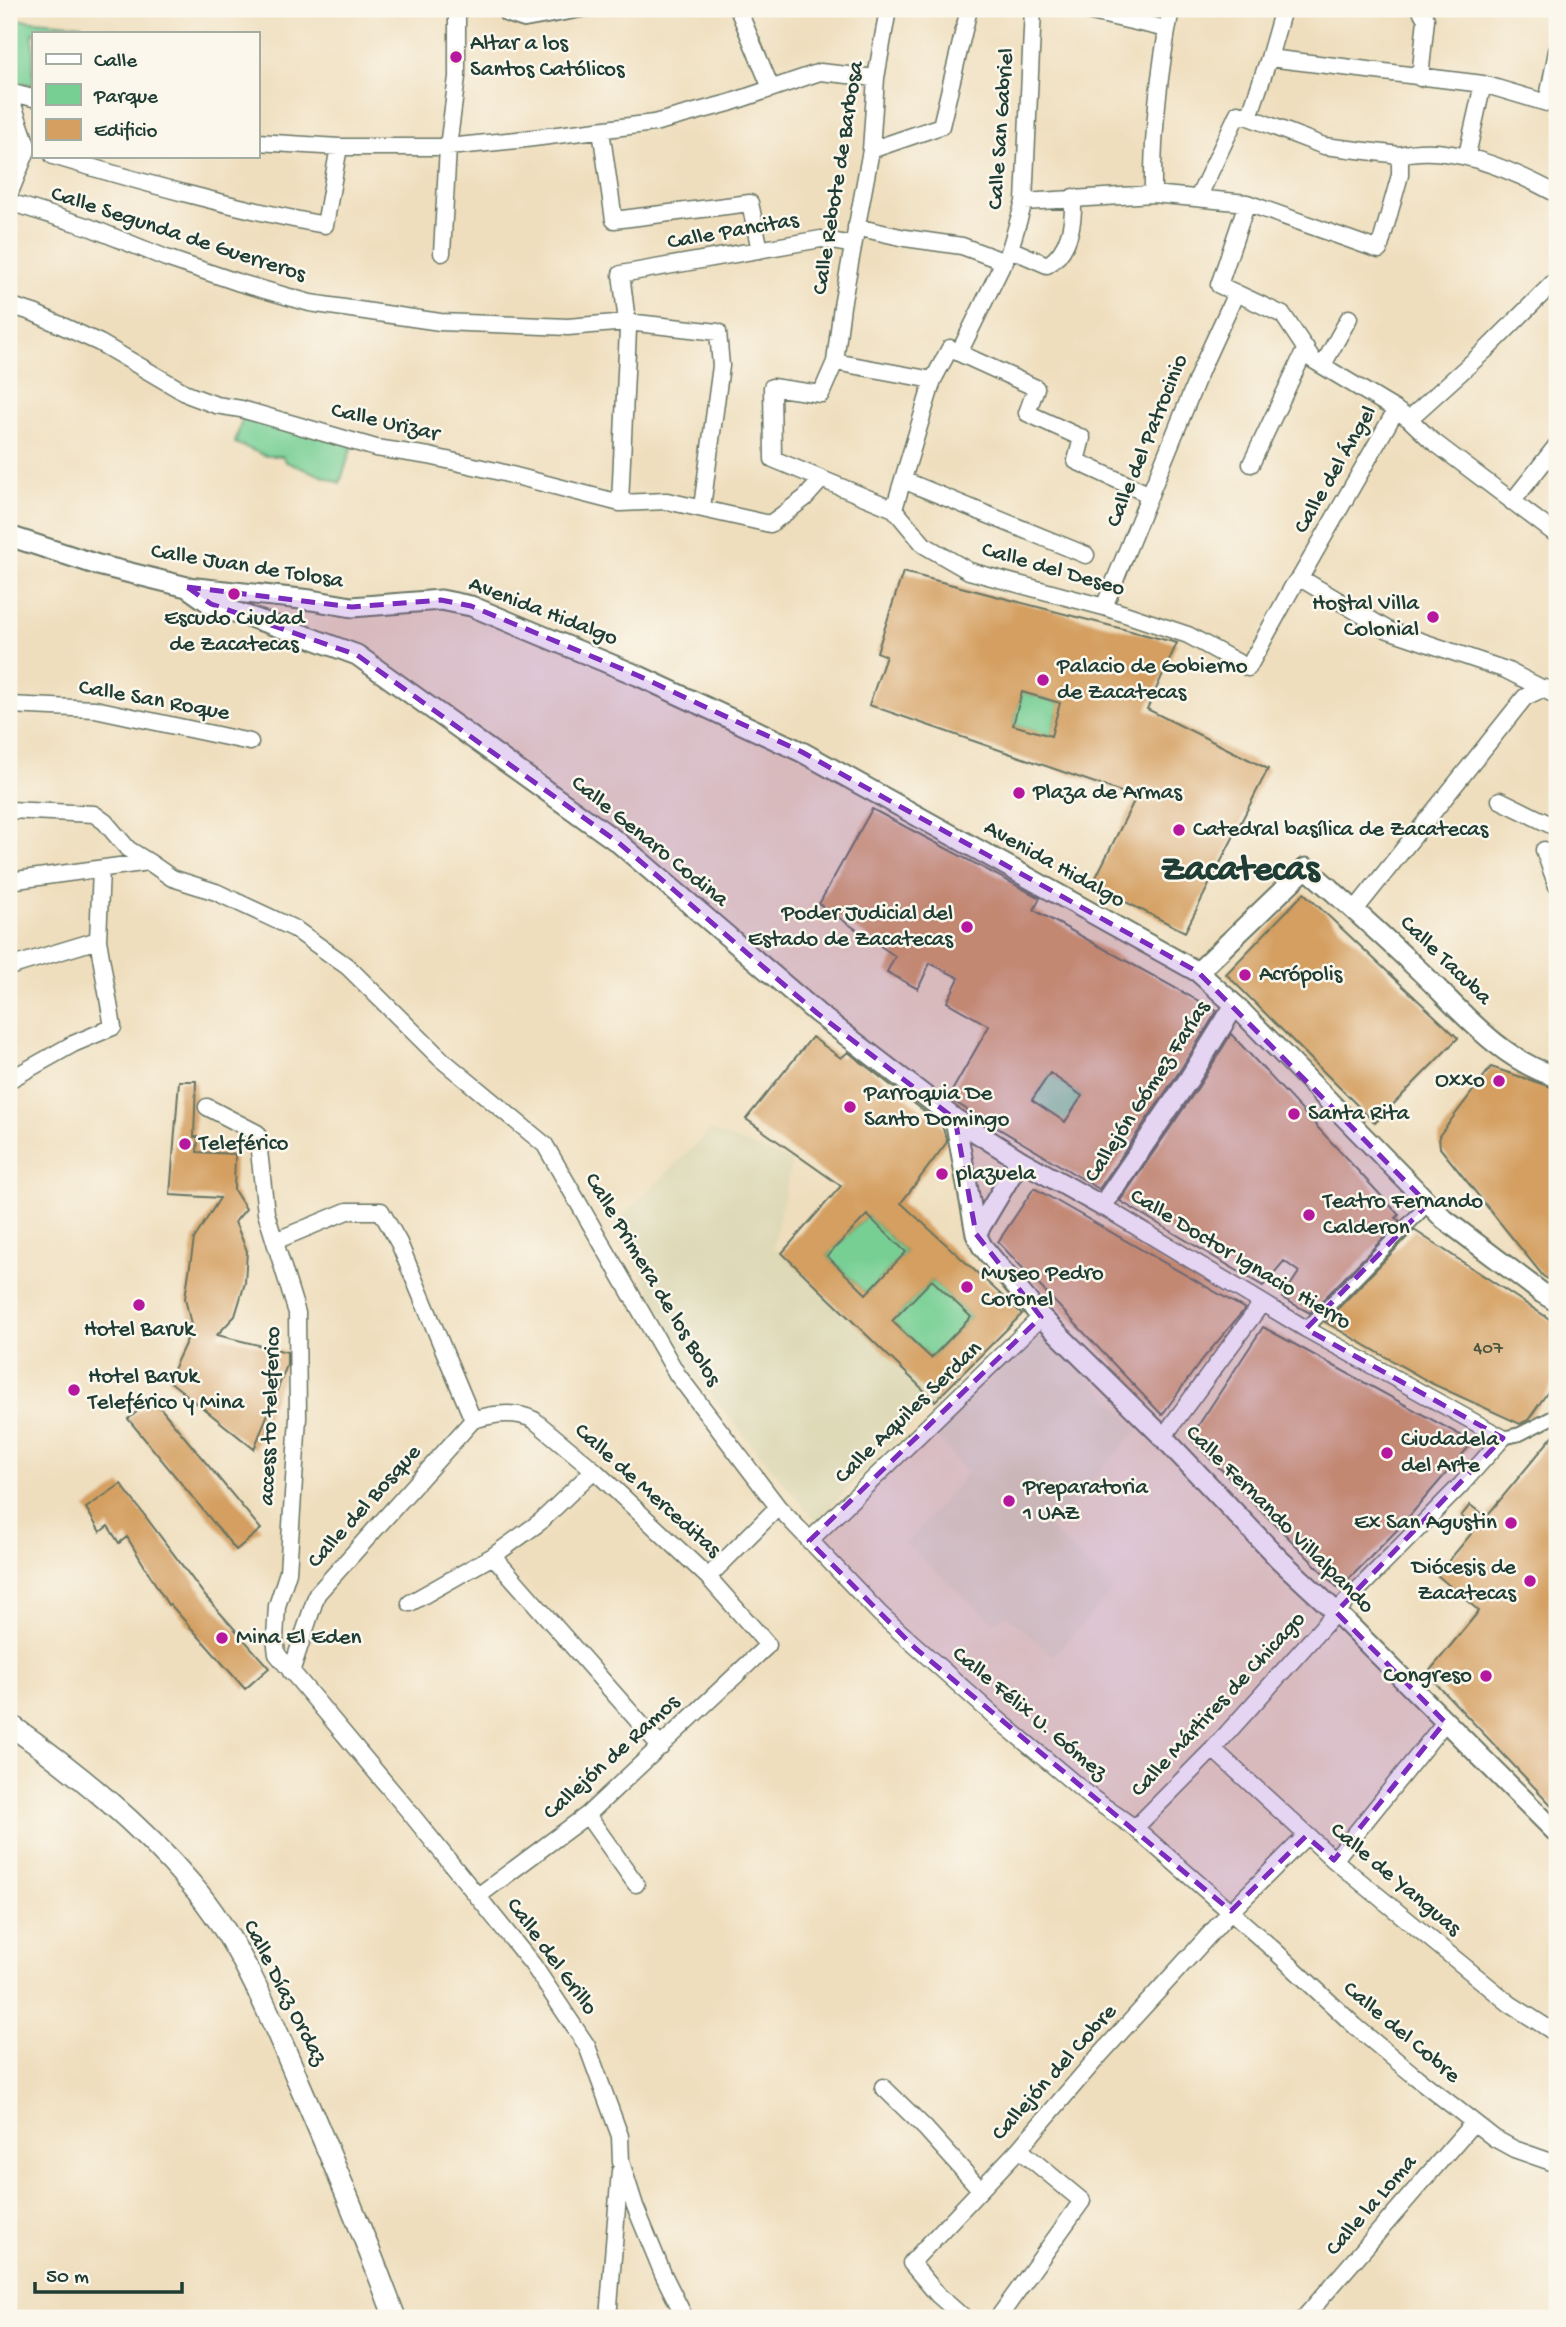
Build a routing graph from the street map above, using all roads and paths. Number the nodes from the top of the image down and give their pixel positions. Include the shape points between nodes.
1 (457, 9) edge
2 (502, 9) edge
3 (588, 9) edge
4 (738, 9) edge
5 (888, 9) edge
6 (969, 9) edge
7 (1033, 9) edge
8 (1078, 9) edge
9 (1171, 9) edge
10 (1283, 9) edge
11 (1420, 9) edge
12 (1167, 29) junction
13 (1557, 51) edge
14 (1269, 58) junction
15 (876, 78) junction
16 (1420, 78) junction
17 (1483, 84) junction
18 (771, 88) junction
19 (9, 92) edge
20 (32, 98) edge
21 (1249, 117) junction
22 (601, 130) junction
23 (259, 142) edge
24 (339, 146) junction
25 (447, 147) junction
26 (31, 149) edge
27 (871, 150) junction
28 (1400, 155) junction
29 (1467, 155) junction
30 (60, 158) edge
31 (1153, 194) junction
32 (1557, 194) edge
33 (9, 195) edge
34 (1073, 197) junction
35 (1198, 198) junction
36 (9, 202) edge
37 (1024, 202) junction
38 (1247, 203) junction
39 (856, 227) junction
40 (853, 244) junction
41 (760, 250) junction
42 (443, 253) dead end
43 (1008, 255) junction
44 (1557, 279) edge
45 (1236, 293) junction
46 (9, 305) edge
47 (1349, 318) dead end
48 (627, 321) junction
49 (1306, 348) junction
50 (960, 353) junction
51 (835, 362) junction
52 (1323, 365) junction
53 (933, 380) junction
54 (821, 394) joint
55 (1403, 414) junction
56 (1557, 445) edge
57 (1251, 464) dead end
58 (822, 479) junction
59 (903, 480) junction
60 (1150, 495) junction
61 (1512, 502) junction
62 (620, 503) junction
63 (702, 507) junction
64 (894, 509) junction
65 (1557, 535) edge
66 (9, 536) edge
67 (1086, 555) dead end
68 (1300, 578) junction
69 (187, 587) junction
70 (441, 600) joint
71 (1104, 607) junction
72 (1248, 668) joint
73 (1551, 692) edge
74 (9, 705) edge
75 (250, 742) dead end
76 (1500, 800) dead end
77 (9, 810) edge
78 (1557, 828) edge
79 (1544, 850) dead end
80 (149, 862) junction
81 (101, 869) junction
82 (10, 881) edge
83 (1557, 886) edge
84 (1355, 910) junction
85 (98, 940) junction
86 (9, 967) edge
87 (1198, 972) junction
88 (1235, 1005) junction
89 (1557, 1077) edge
90 (9, 1080) edge
91 (207, 1107) dead end
92 (955, 1119) junction
93 (1020, 1160) junction
94 (1428, 1203) junction
95 (1102, 1206) junction
96 (976, 1234) junction
97 (275, 1241) junction
98 (1557, 1302) edge
99 (1262, 1303) junction
100 (1041, 1317) junction
101 (1306, 1329) junction
102 (1557, 1416) edge
103 (473, 1420) junction
104 (1163, 1437) junction
105 (1503, 1438) junction
106 (594, 1471) junction
107 (778, 1507) junction
108 (809, 1541) junction
109 (493, 1556) junction
110 (708, 1577) junction
111 (410, 1603) dead end
112 (1336, 1612) junction
113 (768, 1645) joint
114 (291, 1672) junction
115 (1445, 1722) junction
116 (9, 1724) edge
117 (661, 1747) junction
118 (1213, 1749) junction
119 (587, 1815) junction
120 (1136, 1828) junction
121 (1557, 1833) edge
122 (1306, 1836) junction
123 (1334, 1860) junction
124 (636, 1884) dead end
125 (478, 1896) junction
126 (1231, 1911) junction
127 (1557, 2034) edge
128 (883, 2087) dead end
129 (1473, 2123) junction
130 (1019, 2149) junction
131 (621, 2162) junction
132 (1557, 2164) edge
133 (979, 2189) junction
134 (395, 2318) edge
135 (608, 2318) edge
136 (685, 2318) edge
137 (964, 2318) edge
138 (998, 2318) edge
139 (1304, 2318) edge

1 - 25 street via 457,77
2 - 3 street via 506,15 524,20
4 - 18 street
5 - 15 street, Calle Rebote de Barbosa
6 - 27 street via 941,126
7 - 37 street, Calle San Gabriel
8 - 12 street
9 - 12 street
10 - 14 street
11 - 16 street via 1426,19
12 - 31 street via 1152,145
13 - 17 street via 1547,103
14 - 16 street
14 - 21 street
15 - 18 street via 820,72
15 - 27 street, Calle Rebote de Barbosa
16 - 17 street
17 - 29 street
18 - 22 street via 654,123
19 - 20 street
19 - 26 street
21 - 28 street via 1324,146
21 - 35 street via 1238,113
22 - 25 street
22 - 41 street via 614,220 750,203
23 - 24 street
24 - 25 street
24 - 30 street via 325,225 186,195
25 - 42 street
26 - 33 street
27 - 39 street, Calle Rebote de Barbosa
28 - 29 street
28 - 38 street via 1401,175 1379,250
29 - 32 street
31 - 34 street
31 - 35 street
34 - 37 street
34 - 43 street via 1074,224 1057,260 1047,265
35 - 38 street
36 - 48 street, Calle Segunda de Guerreros via 310,303 440,322 568,327
37 - 43 street, Calle San Gabriel
38 - 45 street via 1219,285
39 - 40 street, Calle Rebote de Barbosa
39 - 43 street
40 - 41 street, Calle Pancitas via 821,239
40 - 51 street, Calle Rebote de Barbosa
41 - 48 street, Calle Pancitas via 621,274
43 - 50 street, Calle San Gabriel
44 - 55 street, Calle del Ángel via 1489,347
45 - 49 street via 1283,315
45 - 60 street, Calle del Patrocinio
46 - 62 street, Calle Urizar via 100,343 189,395 216,405 376,448 469,465
47 - 52 street
48 - 62 street
48 - 63 street, Calle Segunda de Guerreros via 718,332 721,366
49 - 52 street via 1313,360
49 - 57 street
50 - 53 street, Calle San Gabriel via 950,348
50 - 60 street via 1036,388 1027,413 1082,438 1076,461
51 - 53 street
51 - 54 street, Calle Rebote de Barbosa
52 - 55 street
53 - 59 street, Calle San Gabriel
54 - 58 street, Calle del Deseo via 772,387 771,409 773,459
55 - 61 street
55 - 68 street, Calle del Ángel
56 - 61 street
58 - 63 street, Calle Urizar via 770,524
58 - 64 street, Calle del Deseo
59 - 64 street, Calle San Gabriel
59 - 67 street
60 - 71 street, Calle del Patrocinio
61 - 65 street
62 - 63 street, Calle Urizar via 667,501
64 - 71 street, Calle del Deseo via 924,545 969,571
66 - 69 street, Calle Juan de Tolosa
68 - 72 street, Calle del Ángel
68 - 73 street via 1388,630 1506,670
69 - 70 street, Calle Juan de Tolosa via 352,607
69 - 92 street, Calle Genaro Codina via 211,604 357,655 619,843 817,1013
70 - 87 street, Avenida Hidalgo via 471,606 639,676 802,752
71 - 72 street, Calle del Deseo via 1188,635
73 - 84 street via 1525,697
74 - 75 street, Calle San Roque via 95,709
76 - 78 street
77 - 80 street, Calle Primera de los Bolos via 94,814 128,849
79 - 83 street
80 - 81 street
80 - 107 street, Calle Primera de los Bolos via 172,878 216,892 295,929 348,967 441,1059 545,1144 677,1374
81 - 82 street
81 - 85 street
84 - 87 street, Calle Tacuba via 1306,869
84 - 89 street, Calle Tacuba via 1504,1052
85 - 86 street
85 - 90 street via 113,1027
87 - 88 street, Avenida Hidalgo
88 - 94 street, Avenida Hidalgo
88 - 95 street, Callejón Gómez Farías
91 - 97 street, access to teleferico via 257,1133 266,1213
92 - 93 street, Calle Doctor Ignacio Hierro
92 - 96 street
93 - 95 street, Calle Doctor Ignacio Hierro
93 - 96 street
94 - 98 street, Avenida Hidalgo
94 - 101 street
95 - 99 street, Calle Doctor Ignacio Hierro
96 - 100 street, Calle Fernando Villalpando
97 - 103 street via 347,1211 381,1211 399,1243
97 - 114 street, access to teleferico via 297,1314 298,1418 288,1572 277,1606 275,1638 277,1654
99 - 101 street, Calle Doctor Ignacio Hierro
99 - 104 street
100 - 104 street, Calle Fernando Villalpando
100 - 108 street, Calle Aquiles Serdan
101 - 105 street, Calle Doctor Ignacio Hierro
102 - 105 street
103 - 106 street, Calle de Merceditas via 492,1414 525,1415
103 - 114 street, Calle del Bosque via 317,1594
104 - 112 street, Calle Fernando Villalpando
105 - 112 street, Calle Mártires de Chicago
106 - 109 street via 540,1522
106 - 110 street, Calle de Merceditas
107 - 108 street, Calle Primera de los Bolos
107 - 110 street
108 - 120 street, Calle Félix U. Gómez via 924,1656 1092,1798
109 - 111 street
109 - 117 street
110 - 113 street, Calle de Merceditas
112 - 115 street, Calle Fernando Villalpando
112 - 118 street, Calle Mártires de Chicago
113 - 117 street, Callejón de Ramos
114 - 125 street, Calle del Grillo
115 - 121 street, Calle Fernando Villalpando
115 - 123 street
116 - 134 main road, Calle Díaz Ordaz via 85,1780 130,1821 192,1885 215,1916 251,1976 279,2037
117 - 119 street, Callejón de Ramos
118 - 120 street, Calle Mártires de Chicago
118 - 122 street, Calle de Yanguas
119 - 124 street
119 - 125 street, Callejón de Ramos
120 - 126 street, Calle Félix U. Gómez
122 - 123 street, Calle de Yanguas
122 - 126 street, Callejón del Cobre
123 - 127 street, Calle de Yanguas via 1510,2004
125 - 131 street, Calle del Grillo via 533,1965 587,2046 620,2136
126 - 129 street, Calle del Cobre via 1355,2026
126 - 130 street, Callejón del Cobre
128 - 133 street
129 - 132 street, Calle del Cobre via 1514,2149
129 - 139 street, Calle la Loma
130 - 133 street, Callejón del Cobre
130 - 138 street via 1082,2201
131 - 135 street
131 - 136 street, Calle del Grillo via 635,2206
133 - 137 street, Callejón del Cobre via 911,2263

